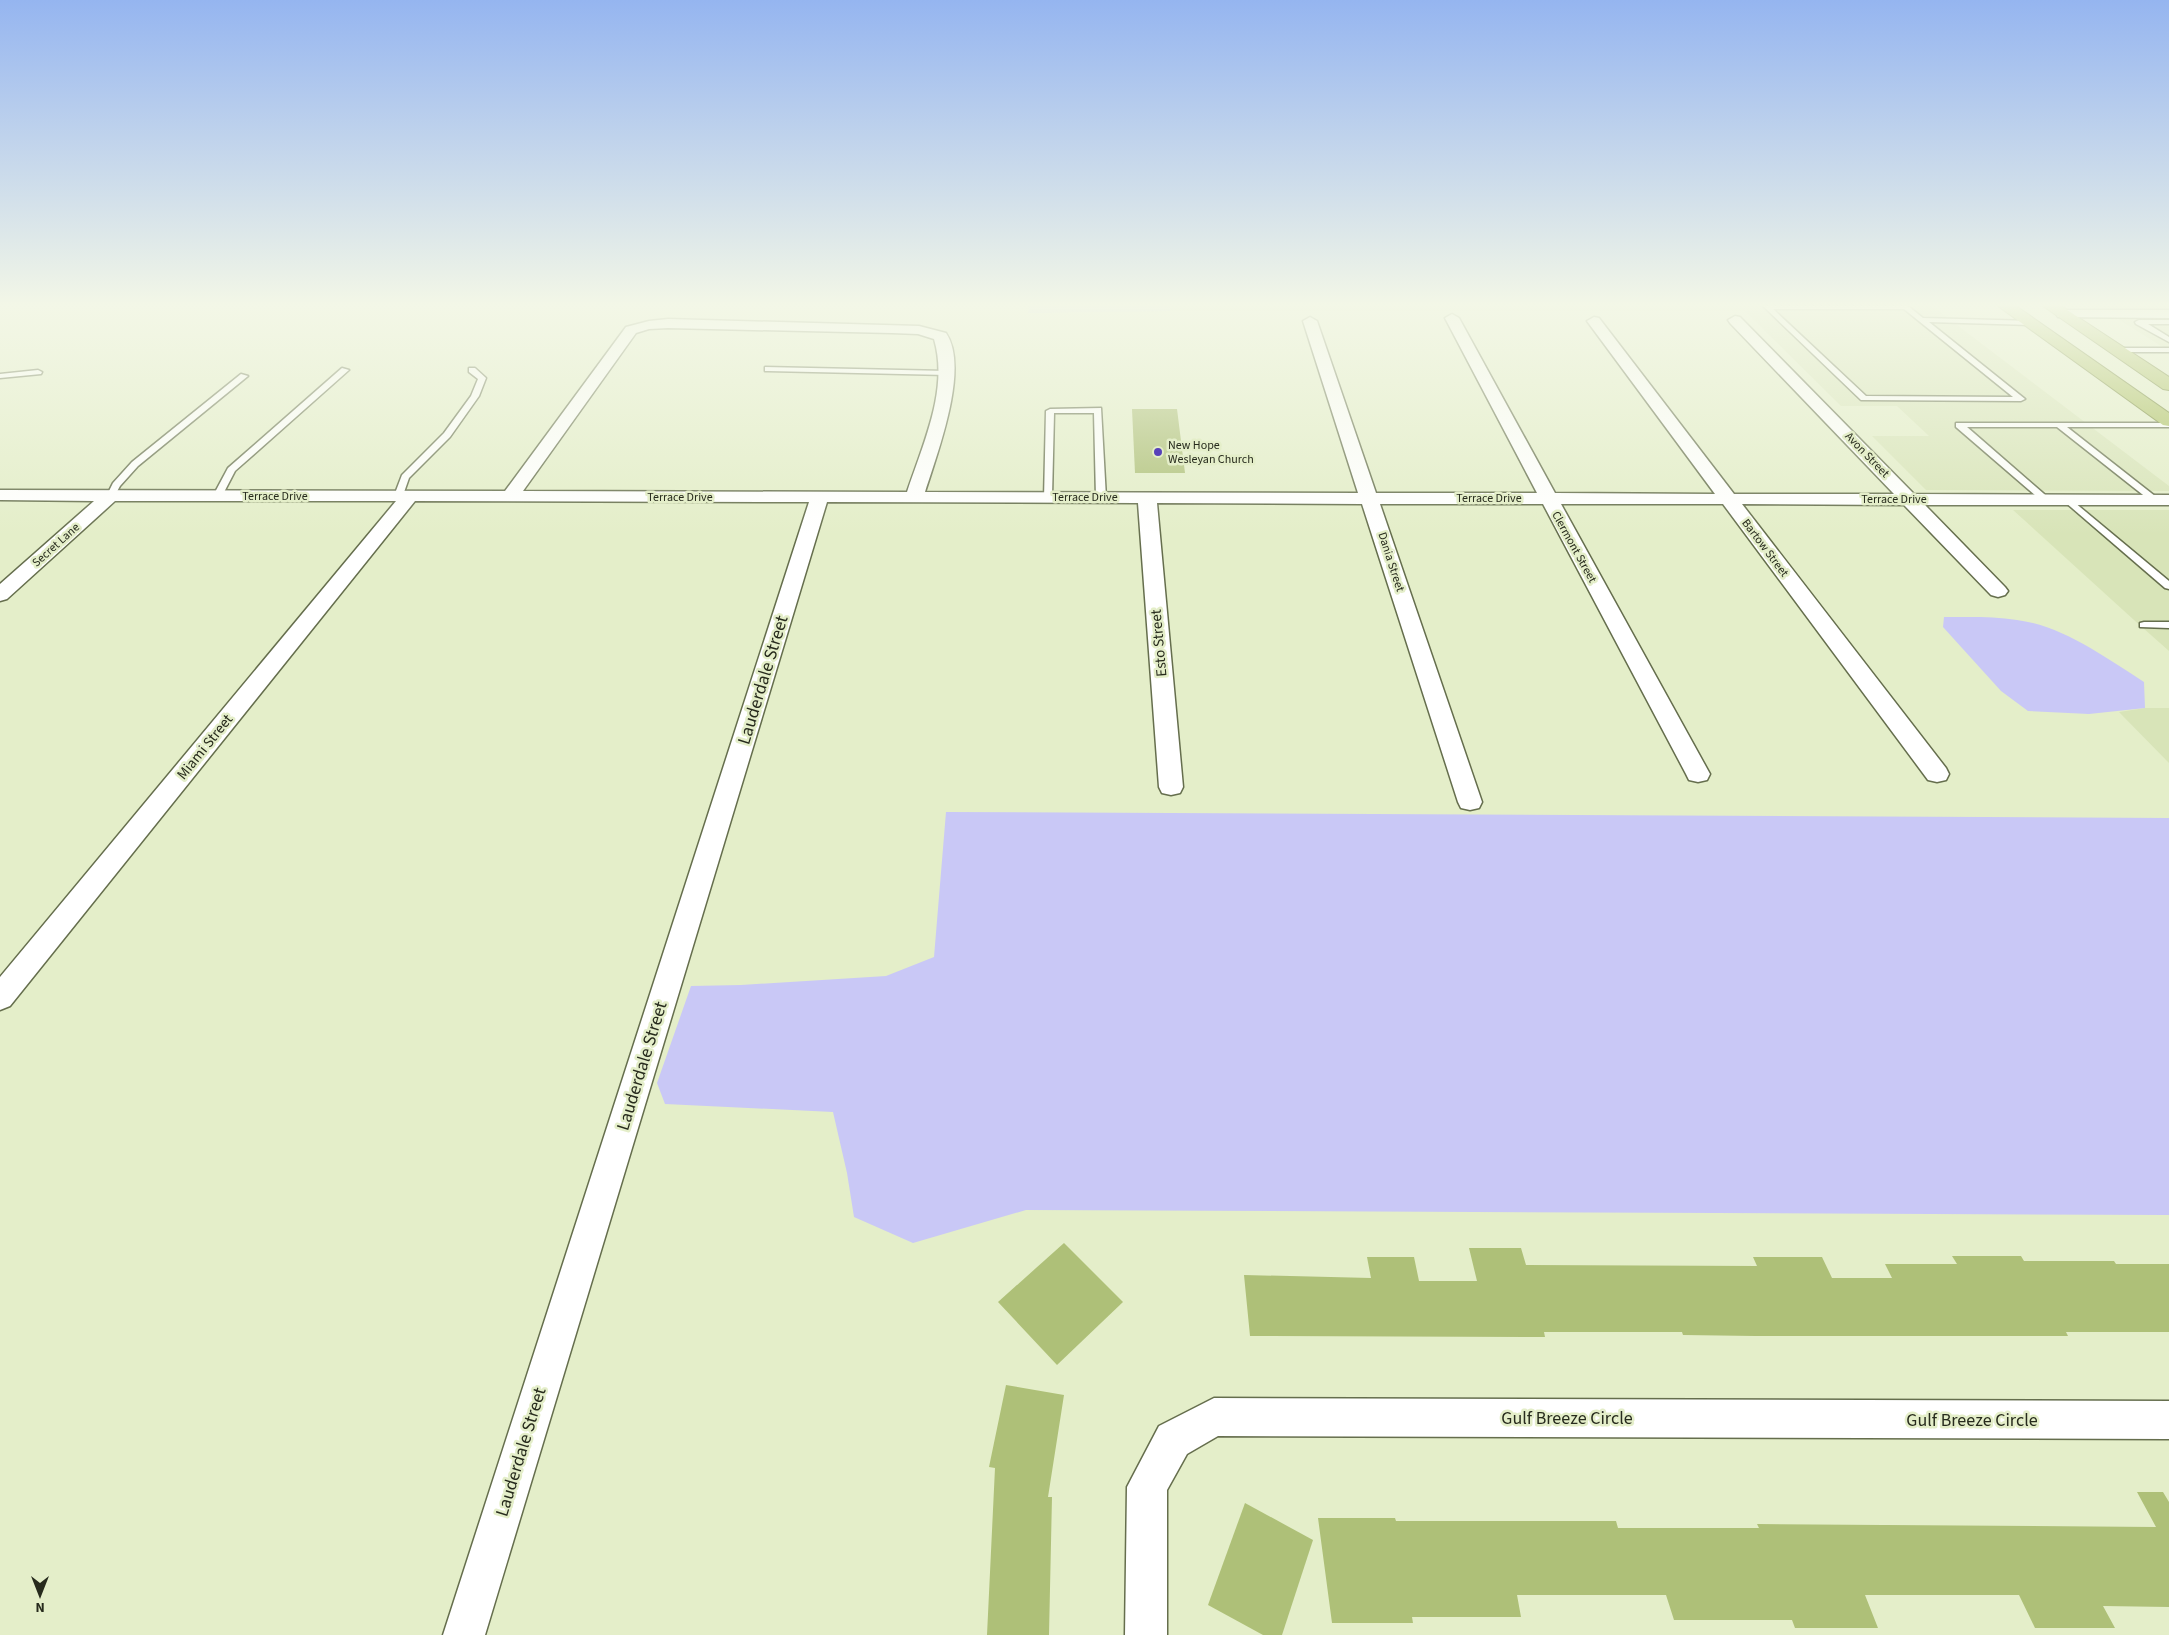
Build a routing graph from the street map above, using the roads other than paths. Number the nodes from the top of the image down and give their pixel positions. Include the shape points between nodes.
1 (236, 382) edge
2 (331, 382) edge
3 (480, 382) edge
4 (592, 382) edge
5 (946, 382) edge
6 (1331, 382) edge
7 (1486, 382) edge
8 (1640, 382) edge
9 (1796, 382) edge
10 (1847, 382) edge
11 (2000, 382) edge
12 (2115, 382) edge
13 (2140, 382) edge
14 (2169, 402) edge
15 (2169, 421) edge
16 (2059, 425) junction
17 (2169, 425) edge
18 (0, 495) edge
19 (111, 496) junction
20 (218, 496) junction
21 (404, 496) junction
22 (510, 496) junction
23 (820, 497) junction
24 (914, 497) junction
25 (1047, 497) junction
26 (1101, 498) junction
27 (1147, 498) junction
28 (1370, 498) junction
29 (1548, 498) junction
30 (1728, 499) junction
31 (1910, 499) junction
32 (2046, 500) junction
33 (2068, 500) junction
34 (2162, 500) edge
35 (2169, 586) edge
36 (1998, 591) dead end
37 (0, 595) edge
38 (2169, 625) edge
39 (2144, 626) dead end
40 (1698, 774) dead end
41 (1937, 774) dead end
42 (1171, 788) dead end
43 (1470, 802) dead end
44 (0, 998) edge
45 (2169, 1420) edge
46 (464, 1635) edge
47 (1146, 1635) edge

1 - 19 lane via 135,464
2 - 20 lane via 231,470
3 - 21 lane via 475,396 447,435 405,477
4 - 22 street
5 - 24 street via 943,404
6 - 28 street, Dania Street
7 - 29 street, Clermont Street
8 - 30 street, Bartow Street
9 - 31 street, Avon Street
10 - 11 lane via 1864,398 2021,399
12 - 15 highway
13 - 14 highway
16 - 17 lane
16 - 32 lane via 1959,425
16 - 34 lane
18 - 19 street, Terrace Drive
19 - 20 street, Terrace Drive
19 - 37 street, Secret Lane
20 - 21 street, Terrace Drive
21 - 22 street, Terrace Drive
21 - 44 street, Miami Street
22 - 23 street, Terrace Drive
23 - 24 street, Terrace Drive
23 - 46 street, Lauderdale Street
24 - 25 street, Terrace Drive
25 - 26 street, Terrace Drive
25 - 26 lane via 1050,410 1098,410
26 - 27 street, Terrace Drive
27 - 28 street, Terrace Drive
27 - 42 street, Esto Street
28 - 29 street, Terrace Drive
28 - 43 street, Dania Street
29 - 30 street, Terrace Drive
29 - 40 street, Clermont Street
30 - 31 street, Terrace Drive
30 - 41 street, Bartow Street
31 - 32 street, Terrace Drive
31 - 36 street, Avon Street
32 - 33 street, Terrace Drive
33 - 34 street, Terrace Drive
33 - 35 lane
38 - 39 lane
45 - 47 street, Gulf Breeze Circle via 1214,1417 1173,1440 1146,1487

